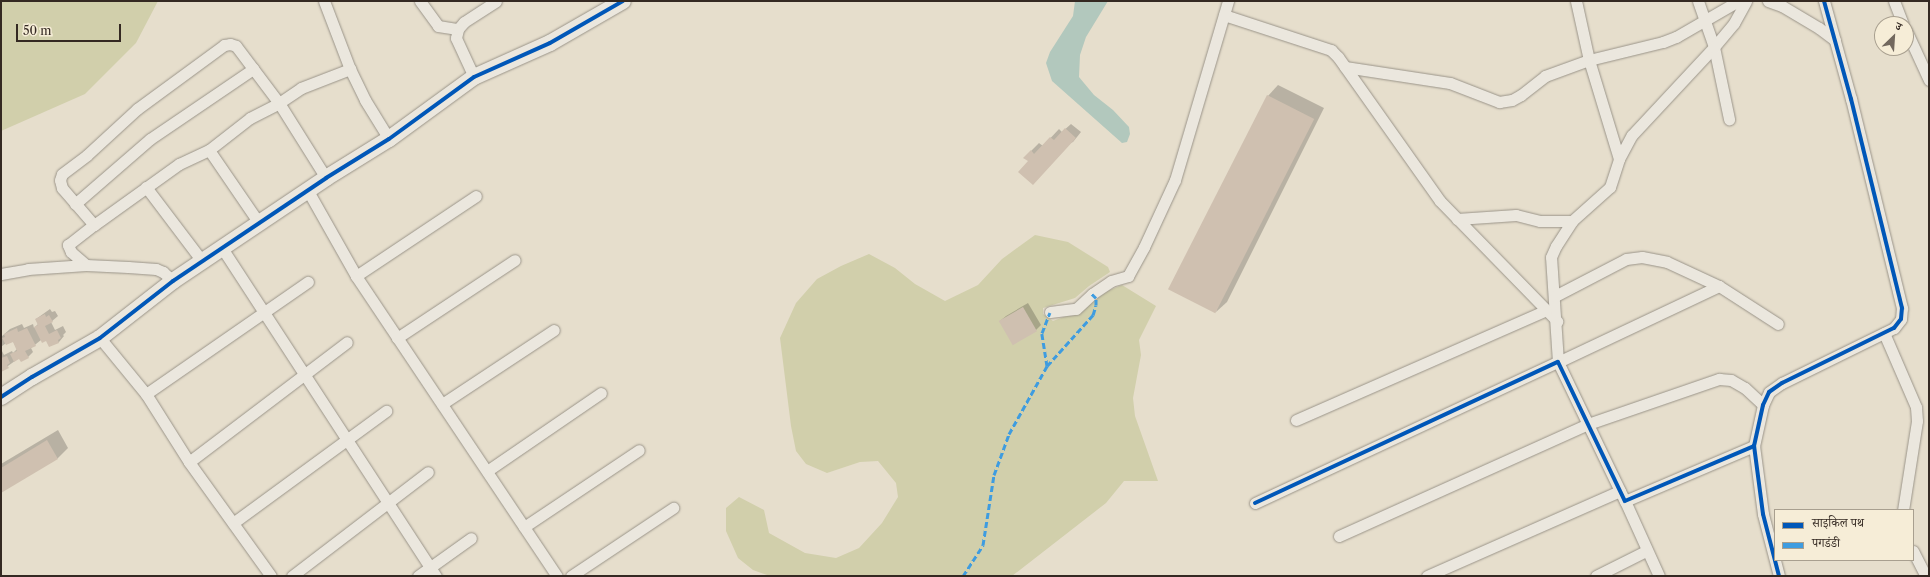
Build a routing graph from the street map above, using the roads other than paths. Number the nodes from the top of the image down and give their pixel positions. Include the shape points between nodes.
1 (324, 1) edge
2 (420, 1) edge
3 (496, 1) edge
4 (623, 1) edge
5 (1228, 1) edge
6 (1576, 1) edge
7 (1698, 1) edge
8 (1738, 1) edge
9 (1746, 1) edge
10 (1768, 1) edge
11 (1824, 1) edge
12 (1894, 1) edge
13 (1224, 15) junction
14 (1900, 16) edge
15 (1704, 20) junction
16 (458, 29) junction
17 (1835, 40) junction
18 (1914, 47) edge
19 (1714, 48) junction
20 (1589, 60) junction
21 (1345, 67) junction
22 (253, 69) junction
23 (350, 69) junction
24 (474, 77) junction
25 (1929, 80) edge
26 (279, 103) junction
27 (1729, 119) dead end
28 (389, 139) junction
29 (209, 150) junction
30 (1619, 159) junction
31 (326, 178) junction
32 (146, 187) junction
33 (308, 191) junction
34 (476, 196) dead end
35 (75, 204) junction
36 (1458, 219) junction
37 (1572, 221) junction
38 (259, 223) junction
39 (94, 225) junction
40 (222, 248) junction
41 (515, 260) dead end
42 (202, 261) junction
43 (86, 265) junction
44 (1, 274) edge
45 (356, 276) junction
46 (173, 281) junction
47 (308, 282) dead end
48 (1719, 286) junction
49 (1554, 296) junction
50 (1546, 310) junction
51 (1050, 312) dead end
52 (264, 313) junction
53 (1556, 321) junction
54 (1778, 324) dead end
55 (554, 330) dead end
56 (1884, 333) junction
57 (100, 338) junction
58 (398, 338) junction
59 (347, 342) dead end
60 (1558, 362) junction
61 (304, 375) junction
62 (601, 393) dead end
63 (146, 394) junction
64 (1, 397) edge
65 (442, 404) junction
66 (1763, 405) junction
67 (386, 411) dead end
68 (1296, 420) dead end
69 (1588, 424) junction
70 (347, 440) junction
71 (1754, 446) junction
72 (639, 450) dead end
73 (189, 462) junction
74 (487, 471) junction
75 (428, 472) dead end
76 (1623, 496) junction
77 (388, 502) junction
78 (1255, 503) dead end
79 (673, 508) dead end
80 (1903, 509) edge
81 (233, 523) junction
82 (524, 527) junction
83 (1339, 536) dead end
84 (471, 538) dead end
85 (1646, 551) junction
86 (1914, 553) edge
87 (1774, 555) edge
88 (1775, 561) edge
89 (433, 572) edge
90 (271, 576) edge
91 (292, 576) edge
92 (418, 576) edge
93 (557, 576) edge
94 (571, 576) edge
95 (1428, 576) edge
96 (1596, 576) edge
97 (1659, 576) edge
98 (1779, 576) edge
99 (1926, 576) edge

1 - 23 street
2 - 16 street via 438,26
3 - 16 street via 464,22
4 - 24 street via 550,43
5 - 13 street
6 - 20 street
7 - 15 street
8 - 15 street
9 - 19 street via 1734,24
10 - 17 street via 1782,6
11 - 17 street
12 - 14 street
13 - 21 street via 1322,46 1331,50
13 - 51 street via 1175,180 1128,276 1111,281 1076,309
15 - 19 street
15 - 20 street via 1663,42
16 - 24 street via 456,38
17 - 56 street via 1902,308 1901,319 1894,328
18 - 25 street
19 - 27 street
19 - 30 street via 1632,135
20 - 21 street via 1545,76 1521,95 1512,100 1499,102 1450,83
20 - 30 street
21 - 36 street via 1431,189
22 - 26 street
22 - 35 street via 150,139
22 - 35 street via 236,46 224,45 137,109 87,155 62,174 62,188
23 - 26 street via 301,88
23 - 28 street
24 - 28 street
26 - 29 street via 250,118
26 - 31 street
28 - 31 street
29 - 32 street via 179,164
29 - 38 street
30 - 37 street via 1610,187
31 - 33 street
32 - 39 street
32 - 42 street
33 - 38 street
33 - 45 street
34 - 45 street
35 - 39 street
36 - 37 street via 1516,215 1540,221
36 - 50 street
37 - 49 street via 1551,257
38 - 40 street
39 - 43 street via 68,245 71,252
40 - 42 street
40 - 52 street
41 - 58 street
42 - 46 street
43 - 44 street via 28,269
43 - 46 street via 156,269
45 - 58 street
46 - 57 street
47 - 52 street
48 - 49 street via 1667,262 1642,257 1626,259
48 - 54 street
48 - 60 street
49 - 53 street
50 - 53 street
50 - 68 street
52 - 61 street
52 - 63 street
53 - 60 street
55 - 65 street
56 - 66 street via 1782,383 1769,392
56 - 80 street via 1916,407 1917,421
57 - 63 street
57 - 64 street
58 - 65 street
59 - 61 street
60 - 69 street
60 - 78 street
61 - 70 street
61 - 73 street
62 - 74 street
63 - 73 street
65 - 74 street
66 - 69 street via 1745,388 1731,380 1719,379
66 - 71 street
67 - 70 street
69 - 76 street
69 - 83 street
70 - 77 street
70 - 81 street
71 - 76 street
71 - 87 street via 1764,514
72 - 82 street
73 - 81 street
74 - 82 street
75 - 77 street
76 - 85 street
76 - 95 street
77 - 89 street
77 - 91 street
79 - 94 street
81 - 90 street
82 - 93 street
84 - 89 street
85 - 96 street
85 - 97 street
86 - 99 street
88 - 98 street
89 - 92 street

